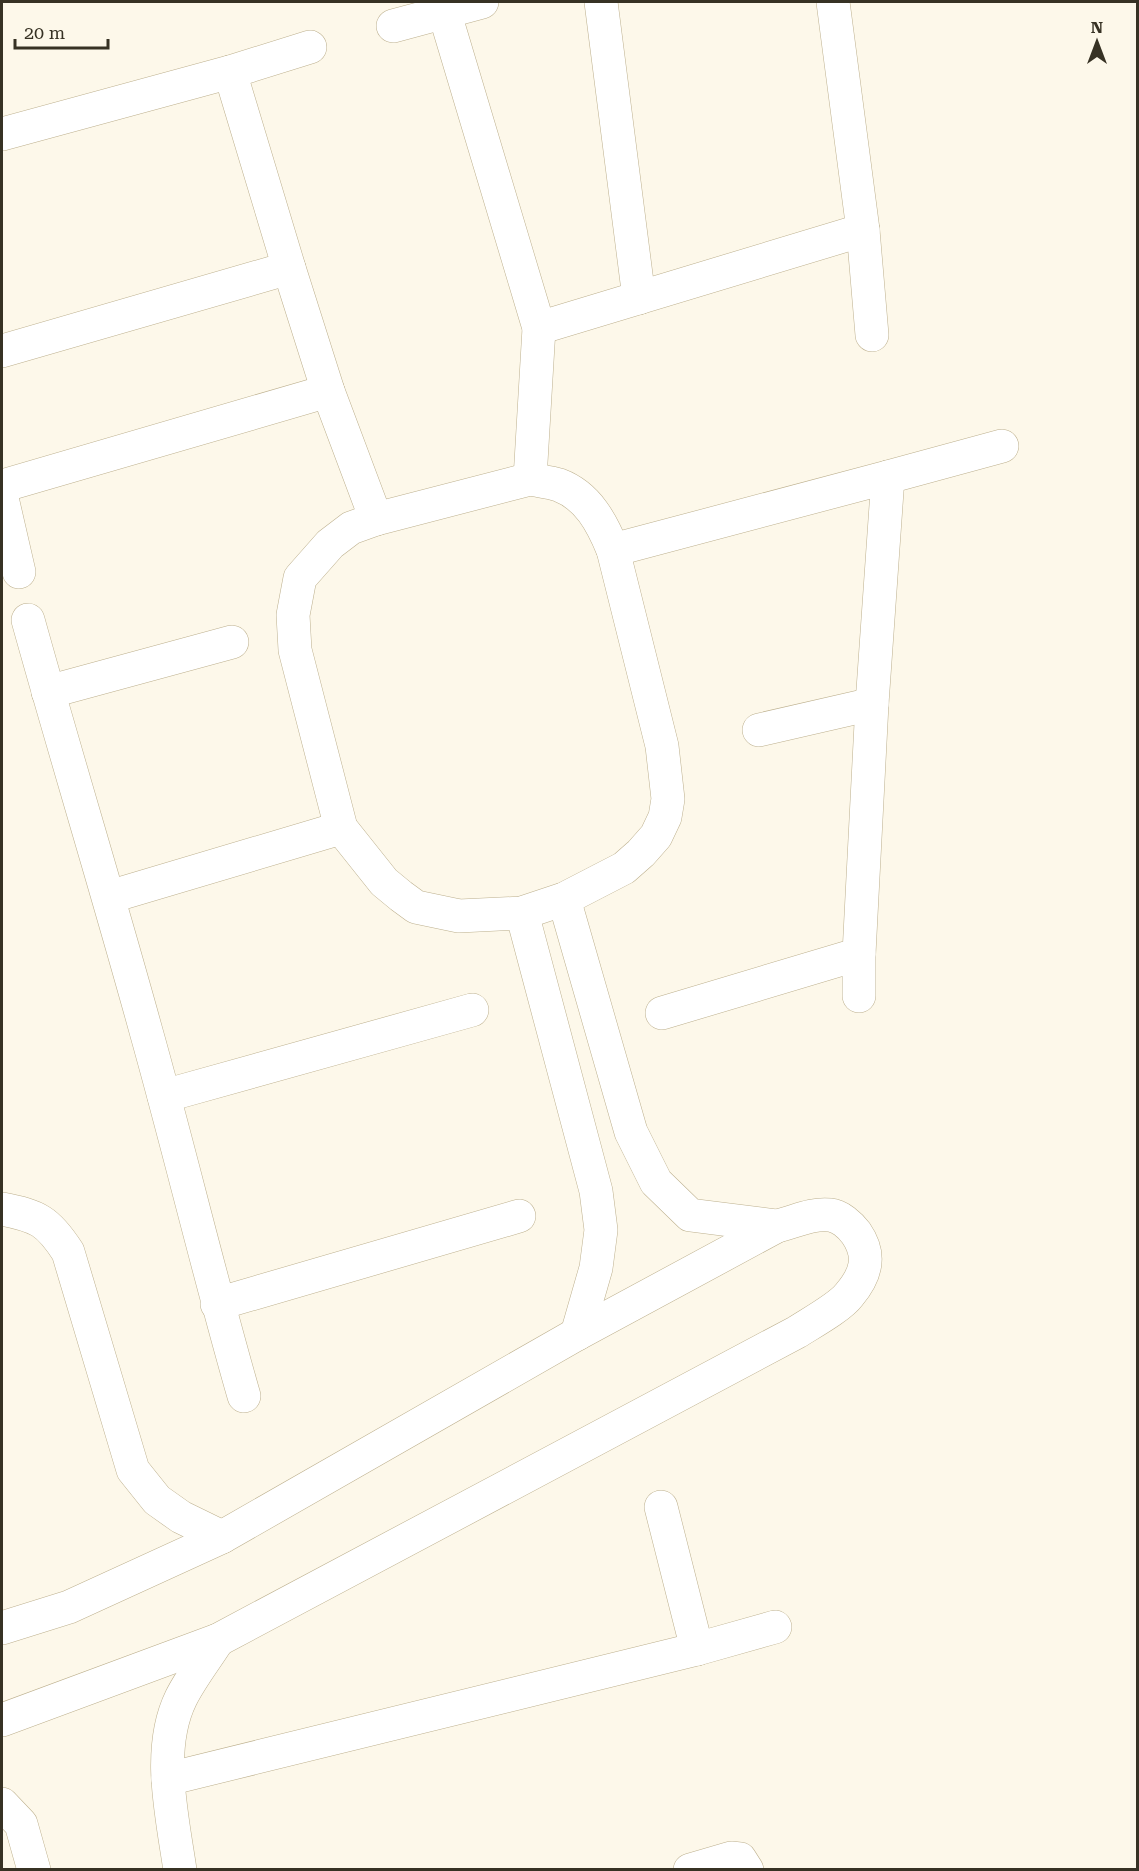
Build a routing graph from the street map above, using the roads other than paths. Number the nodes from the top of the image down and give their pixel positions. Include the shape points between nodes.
1 (482, 2) edge
2 (601, 2) edge
3 (833, 2) edge
4 (444, 11) junction
5 (393, 26) dead end
6 (310, 47) dead end
7 (230, 72) junction
8 (2, 134) edge
9 (863, 230) junction
10 (289, 268) junction
11 (639, 298) junction
12 (539, 328) junction
13 (872, 335) dead end
14 (2, 351) edge
15 (328, 391) junction
16 (1002, 446) dead end
17 (888, 477) junction
18 (530, 479) junction
19 (2, 486) edge
20 (2, 498) edge
21 (376, 519) junction
22 (613, 550) junction
23 (19, 572) dead end
24 (28, 620) dead end
25 (232, 642) dead end
26 (48, 692) junction
27 (872, 704) junction
28 (759, 730) dead end
29 (341, 828) junction
30 (109, 897) junction
31 (564, 899) junction
32 (522, 913) junction
33 (859, 954) junction
34 (859, 996) dead end
35 (472, 1010) dead end
36 (662, 1013) dead end
37 (164, 1096) junction
38 (2, 1209) edge
39 (519, 1216) dead end
40 (777, 1227) junction
41 (217, 1304) junction
42 (577, 1334) junction
43 (244, 1395) dead end
44 (661, 1507) dead end
45 (222, 1537) junction
46 (775, 1627) dead end
47 (2, 1628) edge
48 (218, 1640) junction
49 (697, 1648) junction
50 (2, 1720) edge
51 (168, 1779) junction
52 (2, 1804) edge
53 (33, 1869) edge
54 (180, 1869) edge
55 (690, 1869) edge
56 (747, 1869) edge

1 - 4 street
2 - 11 street
3 - 9 street
4 - 5 street
4 - 12 street
6 - 7 street
7 - 8 street
7 - 10 street
9 - 11 street
9 - 13 street
10 - 14 street
10 - 15 street
11 - 12 street
12 - 18 street
15 - 19 street
15 - 21 street
16 - 17 street
17 - 22 street
17 - 27 street
18 - 21 street
18 - 22 street via 559,486 580,497 602,522
20 - 23 street
21 - 29 street via 351,528 330,544 300,578 292,615 295,650
22 - 31 street via 662,746 668,799 656,836 641,853 624,868
24 - 26 street
25 - 26 street
26 - 30 street
27 - 28 street
27 - 33 street
29 - 30 street
29 - 32 street via 384,882 416,907 459,916
30 - 37 street
31 - 32 street
31 - 40 street via 631,1132 656,1182 690,1215
32 - 42 street via 596,1191 601,1230 596,1269
33 - 34 street
33 - 36 street
35 - 37 street
37 - 41 street
38 - 45 street via 41,1220 68,1252 134,1470 157,1500
39 - 41 street
40 - 42 street
40 - 48 street via 810,1215 832,1215 850,1226 863,1243 866,1260 862,1277 848,1298 797,1332
41 - 43 street
42 - 45 street
44 - 49 street
45 - 47 street via 69,1606
46 - 49 street
48 - 50 street
48 - 51 street via 181,1698 169,1739
49 - 51 street
51 - 54 street
52 - 53 street via 21,1824
55 - 56 street via 740,1858

